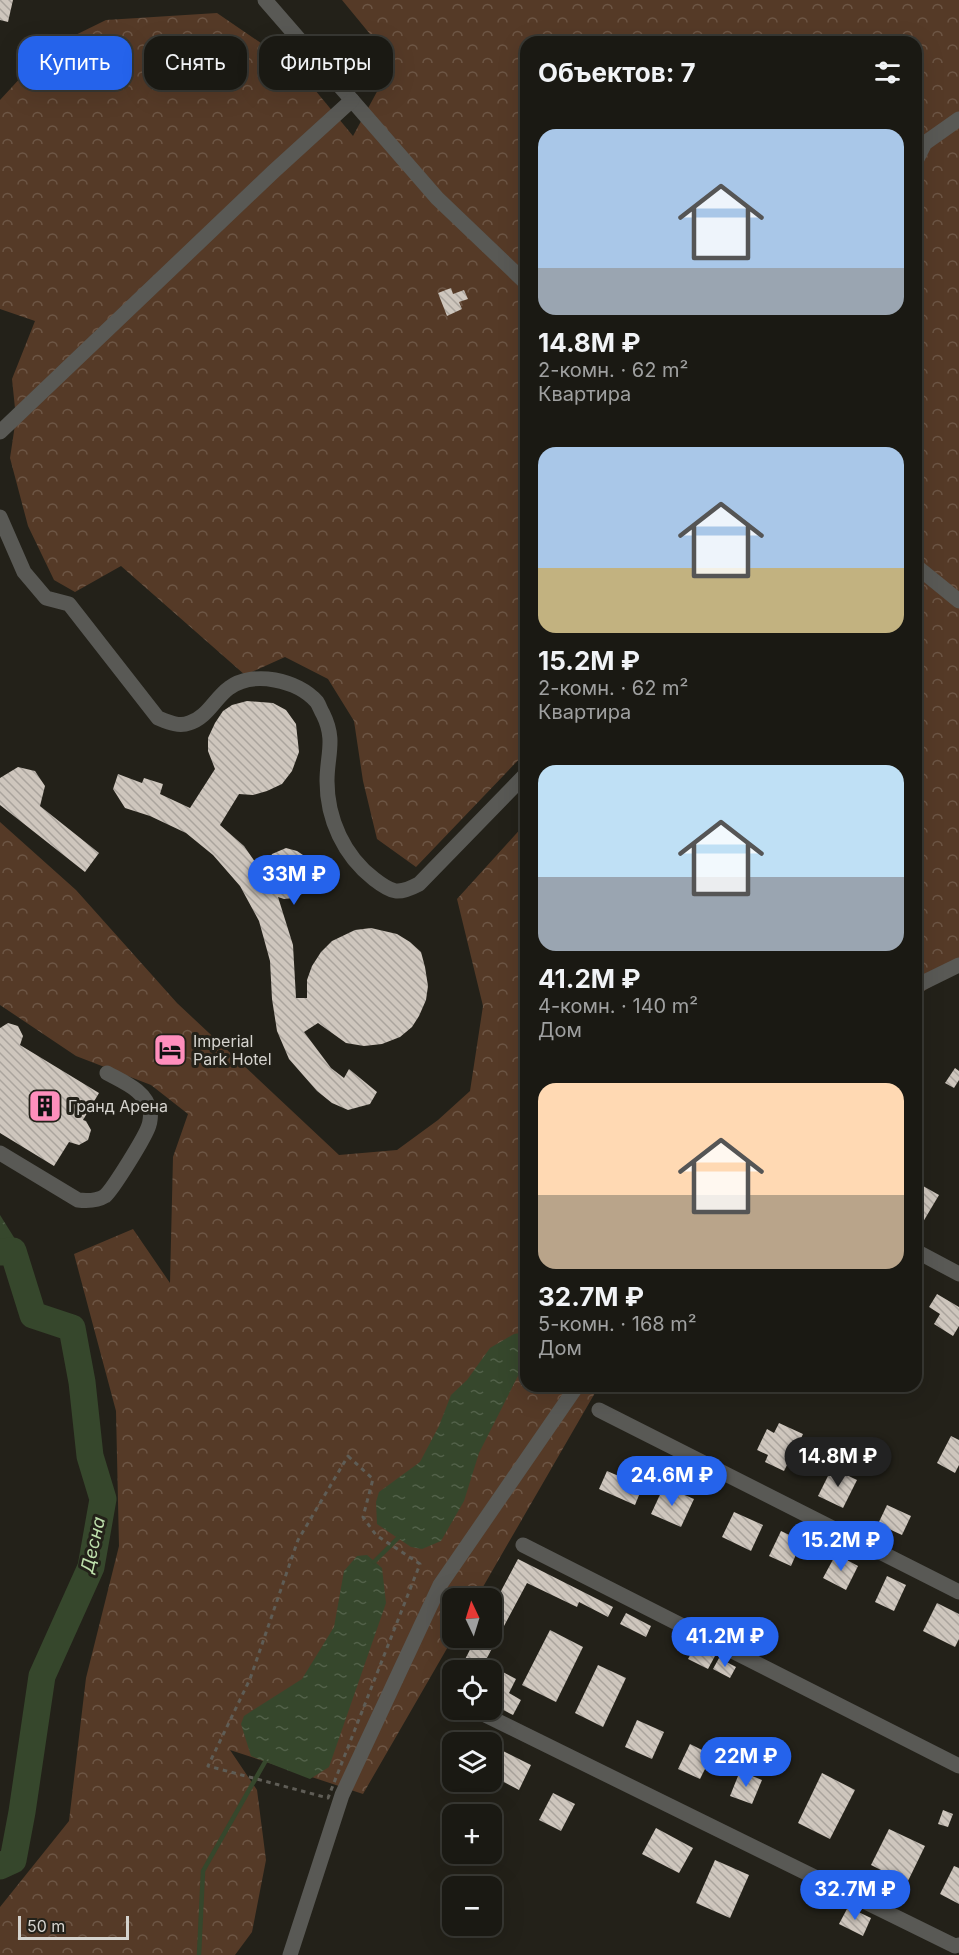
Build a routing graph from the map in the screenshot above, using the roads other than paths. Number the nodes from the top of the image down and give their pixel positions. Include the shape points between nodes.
1 (265, 1) edge
2 (352, 100) junction
3 (959, 119) edge
4 (922, 149) edge
5 (520, 277) edge
6 (0, 432) edge
7 (0, 517) edge
8 (922, 571) edge
9 (959, 601) edge
10 (520, 780) edge
11 (959, 965) edge
12 (922, 983) edge
13 (107, 1073) dead end
14 (0, 1153) edge
15 (922, 1254) edge
16 (959, 1274) edge
17 (573, 1392) edge
18 (599, 1410) dead end
19 (523, 1545) dead end
20 (959, 1592) edge
21 (495, 1720) edge
22 (959, 1766) edge
23 (959, 1945) edge
24 (290, 1955) edge

1 - 2 street
2 - 5 street via 437,198
2 - 6 street
3 - 4 street
7 - 10 street via 24,572 46,598 69,604 158,718 173,724 193,722 231,686 249,680 274,679 295,686 317,702 329,726 329,806 339,838 358,867 390,891 405,891 419,884
8 - 9 street
11 - 12 street
13 - 14 street via 138,1090 150,1112 149,1126 104,1196 78,1200
15 - 16 street
17 - 24 street via 440,1586 342,1795
18 - 20 street
19 - 22 street
21 - 23 street

